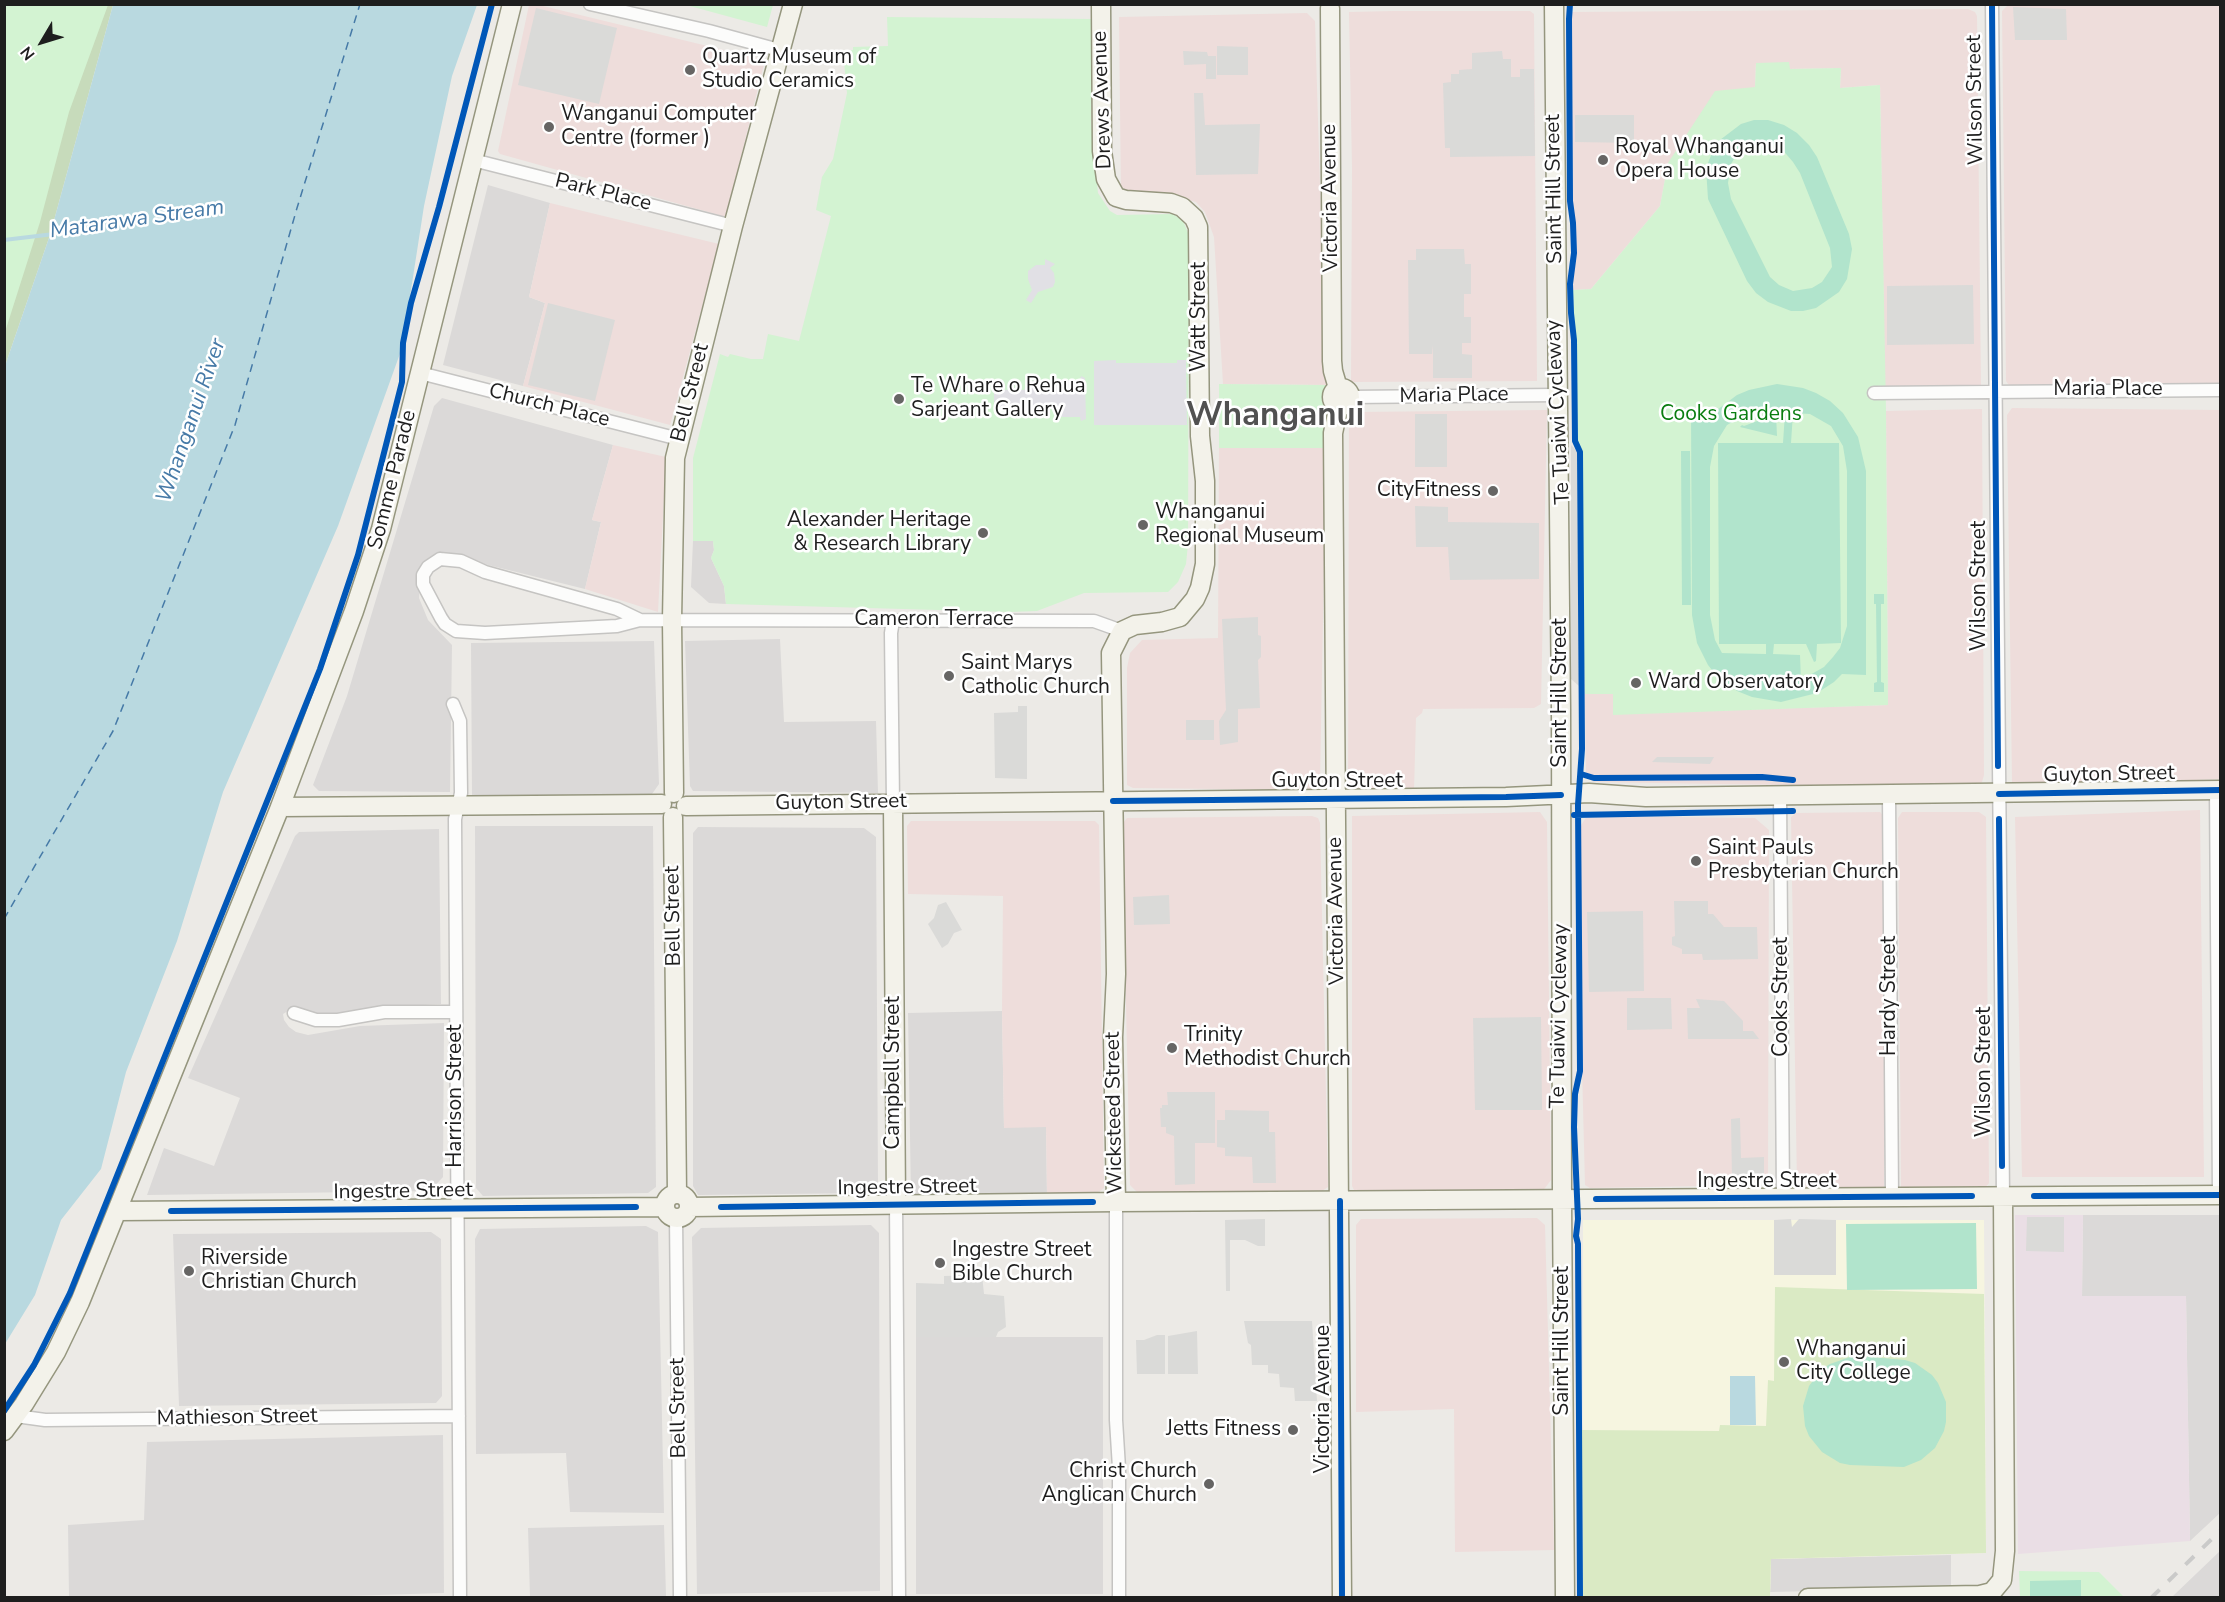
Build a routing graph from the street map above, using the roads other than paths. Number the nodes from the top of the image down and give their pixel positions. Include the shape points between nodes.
1 (512, 4) edge
2 (590, 4) edge
3 (793, 4) edge
4 (1101, 4) edge
5 (1554, 4) edge
6 (1992, 4) edge
7 (1330, 6) edge
8 (779, 50) junction
9 (473, 160) junction
10 (1182, 207) joint
11 (733, 226) junction
12 (420, 373) junction
13 (2220, 390) edge
14 (1995, 392) junction
15 (1874, 393) dead end
16 (1557, 394) junction
17 (1342, 397) junction
18 (679, 439) junction
19 (640, 620) junction
20 (672, 620) junction
21 (893, 621) junction
22 (1122, 631) junction
23 (453, 704) dead end
24 (2218, 790) edge
25 (1999, 794) junction
26 (1562, 795) junction
27 (1780, 795) junction
28 (1889, 795) junction
29 (1336, 799) junction
30 (1113, 801) junction
31 (893, 803) junction
32 (674, 805) junction
33 (280, 807) junction
34 (458, 807) junction
35 (456, 1012) junction
36 (294, 1013) dead end
37 (2220, 1195) edge
38 (2003, 1196) junction
39 (1783, 1198) junction
40 (1892, 1198) junction
41 (1562, 1200) junction
42 (1340, 1201) junction
43 (1116, 1202) junction
44 (896, 1204) junction
45 (677, 1207) junction
46 (457, 1208) junction
47 (117, 1211) junction
48 (459, 1416) junction
49 (10, 1424) edge
50 (460, 1598) edge
51 (680, 1598) edge
52 (899, 1598) edge
53 (1119, 1598) edge
54 (1342, 1598) edge
55 (1566, 1598) edge
56 (1808, 1598) edge

1 - 9 street, Somme Parade
2 - 8 street
3 - 8 street, Bell Street
4 - 10 street, Drews Avenue via 1102,151 1106,179 1116,197 1126,201
5 - 16 street, Saint Hill Street
6 - 14 street, Wilson Street
7 - 17 street, Victoria Avenue via 1332,361
8 - 11 street, Bell Street
9 - 11 street, Park Place
9 - 12 street, Somme Parade
10 - 22 street, Watt Street via 1194,218 1199,240 1205,564 1200,588 1188,609 1175,619
11 - 18 street, Bell Street
12 - 18 street, Church Place
12 - 33 street, Somme Parade via 372,558
13 - 14 street, Maria Place
14 - 15 street, Maria Place
14 - 25 street, Wilson Street
16 - 17 street, Maria Place
16 - 26 street, Saint Hill Street
17 - 29 street, Victoria Avenue via 1333,433
18 - 20 street, Bell Street via 674,482
19 - 19 street via 617,609 485,572 461,561 440,560 423,575 423,584 441,618 462,633 617,626
19 - 20 street, Cameron Terrace
20 - 21 street, Cameron Terrace
20 - 32 street, Bell Street
21 - 22 street, Cameron Terrace via 1094,621
21 - 31 street, Campbell Street
22 - 30 street, Wicksteed Street via 1111,653
23 - 34 street, Harrison Street via 460,721
24 - 25 street, Guyton Street
24 - 37 street
25 - 28 street, Guyton Street
25 - 38 street, Wilson Street
26 - 27 street, Guyton Street
26 - 29 street, Guyton Street
26 - 41 street, Saint Hill Street
27 - 28 street, Guyton Street
27 - 39 street, Cooks Street
28 - 40 street, Hardy Street
29 - 30 street, Guyton Street
29 - 42 street, Victoria Avenue
30 - 31 street, Guyton Street
30 - 43 street, Wicksteed Street
31 - 32 street, Guyton Street
31 - 44 street, Campbell Street
32 - 34 street, Guyton Street
32 - 45 street, Bell Street
33 - 34 street, Guyton Street
33 - 47 street, Somme Parade
34 - 35 street, Harrison Street
35 - 36 street via 384,1012 338,1020 315,1020
35 - 46 street, Harrison Street
37 - 38 street, Ingestre Street
38 - 40 street, Ingestre Street
38 - 56 street, Wilson Street via 2005,1551 2004,1574 1998,1587 1980,1595
39 - 40 street, Ingestre Street
39 - 41 street, Ingestre Street
41 - 42 street, Ingestre Street
41 - 55 street, Saint Hill Street
42 - 43 street, Ingestre Street
42 - 54 street, Victoria Avenue
43 - 44 street, Ingestre Street
43 - 53 street, Wicksteed Street
44 - 45 street, Ingestre Street
44 - 52 street, Campbell Street
45 - 46 street, Ingestre Street
45 - 51 street, Bell Street
46 - 47 street, Ingestre Street
46 - 48 street, Harrison Street
47 - 49 street, Somme Parade via 56,1352
48 - 49 street, Mathieson Street via 45,1420
48 - 50 street, Harrison Street

